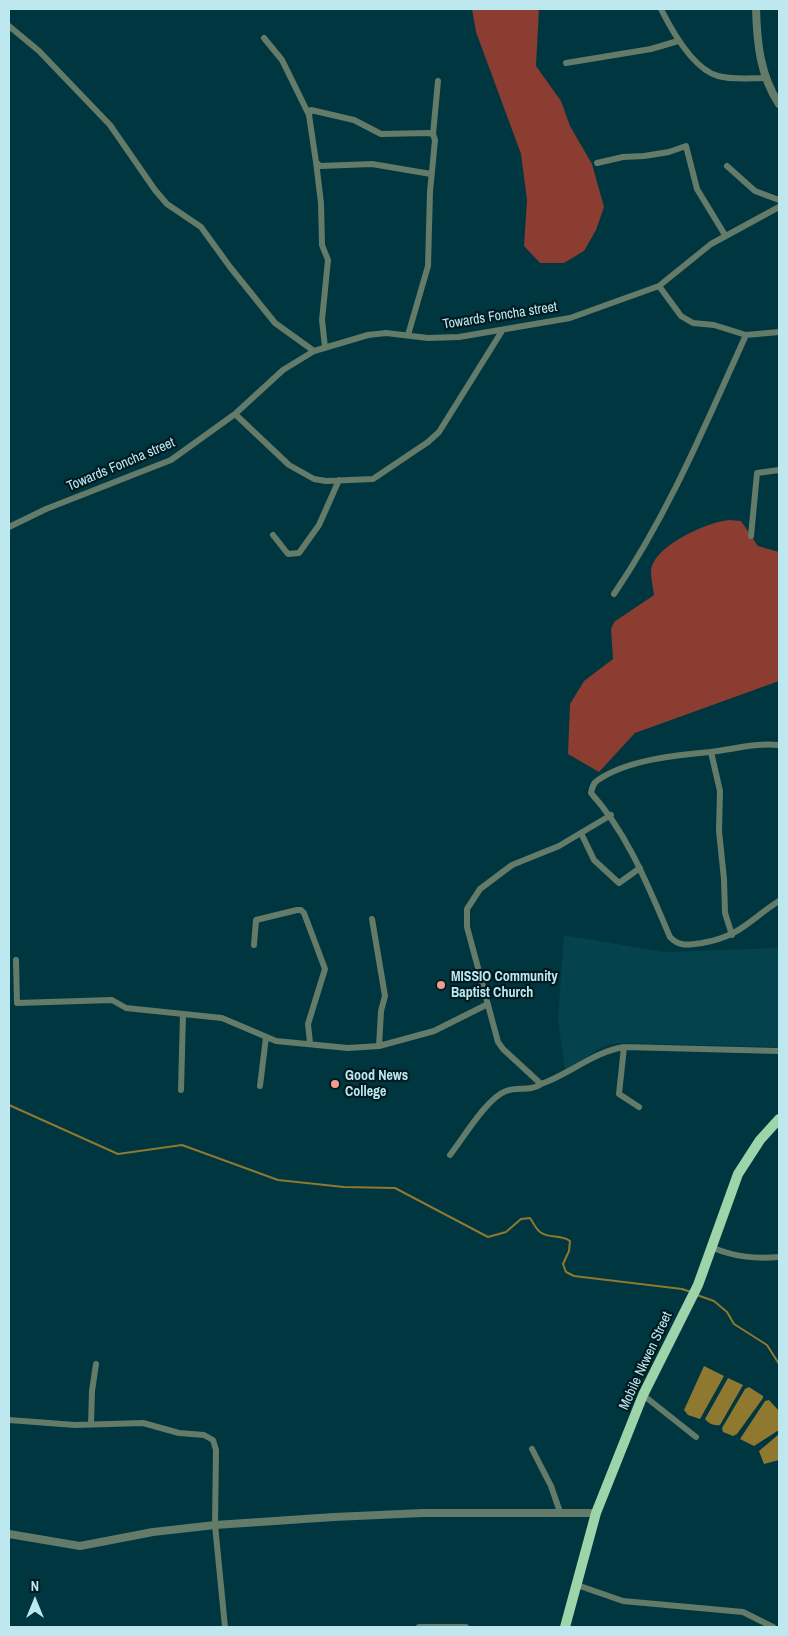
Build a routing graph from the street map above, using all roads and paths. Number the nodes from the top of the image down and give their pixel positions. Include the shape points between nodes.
1 (661, 9) edge
2 (756, 9) edge
3 (9, 26) edge
4 (264, 38) dead end
5 (678, 41) junction
6 (566, 63) dead end
7 (766, 78) junction
8 (438, 81) dead end
9 (779, 104) edge
10 (309, 115) junction
11 (433, 134) junction
12 (316, 162) junction
13 (597, 163) dead end
14 (727, 166) dead end
15 (431, 174) junction
16 (779, 200) edge
17 (779, 207) edge
18 (724, 235) junction
19 (659, 286) junction
20 (502, 331) junction
21 (779, 332) edge
22 (746, 334) junction
23 (408, 335) junction
24 (325, 347) junction
25 (314, 351) junction
26 (234, 414) junction
27 (779, 470) edge
28 (339, 480) junction
29 (9, 527) edge
30 (273, 535) dead end
31 (751, 536) dead end
32 (614, 594) dead end
33 (779, 745) edge
34 (711, 752) junction
35 (610, 815) junction
36 (581, 833) junction
37 (640, 868) junction
38 (779, 900) edge
39 (372, 919) dead end
40 (732, 935) junction
41 (254, 945) dead end
42 (16, 960) dead end
43 (488, 1004) junction
44 (183, 1014) junction
45 (266, 1037) junction
46 (310, 1043) junction
47 (379, 1046) junction
48 (624, 1047) junction
49 (779, 1051) edge
50 (541, 1084) junction
51 (260, 1086) dead end
52 (181, 1090) dead end
53 (639, 1106) dead end
54 (779, 1120) edge
55 (450, 1155) dead end
56 (713, 1248) junction
57 (779, 1257) edge
58 (96, 1364) dead end
59 (643, 1395) junction
60 (9, 1420) edge
61 (91, 1424) junction
62 (696, 1437) dead end
63 (532, 1449) dead end
64 (560, 1512) junction
65 (596, 1513) junction
66 (215, 1525) junction
67 (9, 1534) edge
68 (577, 1585) junction
69 (225, 1627) edge
70 (419, 1627) edge
71 (466, 1627) edge
72 (565, 1627) edge
73 (773, 1627) edge

1 - 5 street
2 - 7 street via 758,51
3 - 25 street via 39,51 110,125 155,190 167,204 201,227 275,322
4 - 10 street via 282,60
5 - 6 street via 651,49
5 - 7 street via 710,73 728,78
7 - 9 street
8 - 11 street
10 - 11 street via 311,110 316,110 345,117 381,134
10 - 12 street
11 - 15 street
12 - 15 street via 324,166 385,165
12 - 24 street via 322,245 328,260 322,320
13 - 18 street via 669,152 686,146 697,190
14 - 16 street via 755,191
15 - 23 street via 428,266
17 - 18 street, Towards Foncha street
18 - 19 street, Towards Foncha street
19 - 20 street, Towards Foncha street via 570,318
19 - 22 street via 686,320
20 - 23 street, Towards Foncha street via 442,338
20 - 28 street via 439,432 373,479
21 - 22 street
22 - 32 street via 670,500 638,560
23 - 24 street, Towards Foncha street via 368,335
24 - 25 street, Towards Foncha street
25 - 26 street, Towards Foncha street via 283,370
26 - 28 street via 289,465 314,479
26 - 29 street, Towards Foncha street via 171,460
27 - 31 street via 758,473
28 - 30 street via 319,525 298,553 288,554
33 - 34 street via 754,744
34 - 35 street via 674,755 597,780 591,793
34 - 40 street via 720,791 719,831 725,913
35 - 36 street
35 - 37 street
36 - 37 street via 594,860 619,883
36 - 43 street via 559,846 512,865 472,898 466,916
37 - 40 street via 670,937 676,943 696,944
38 - 40 street
39 - 47 street via 385,996
41 - 46 street via 255,924 261,917 297,910 304,914 325,969 308,1024
42 - 44 street via 17,1003 112,1000 126,1008
43 - 47 street via 434,1031
43 - 50 street via 502,1049
44 - 45 street via 229,1020
44 - 52 street
45 - 46 street via 284,1042
45 - 51 street
46 - 47 street via 348,1048
48 - 49 street
48 - 50 street via 606,1051
48 - 53 street via 620,1094
50 - 55 street via 532,1089 504,1091 481,1111
54 - 56 highway, Mobile Nkwen Street via 756,1146 738,1174
56 - 57 street via 751,1259
56 - 59 highway, Mobile Nkwen Street
58 - 61 street
59 - 62 street
59 - 65 highway, Mobile Nkwen Street
60 - 61 street
61 - 66 street via 144,1423 179,1433 204,1435 213,1440 216,1450
63 - 64 street
64 - 65 street
64 - 66 street via 423,1513
65 - 68 highway, Mobile Nkwen Street
66 - 67 street via 80,1546
66 - 69 street
68 - 72 highway, Mobile Nkwen Street
68 - 73 street via 623,1601 743,1612
70 - 71 street

